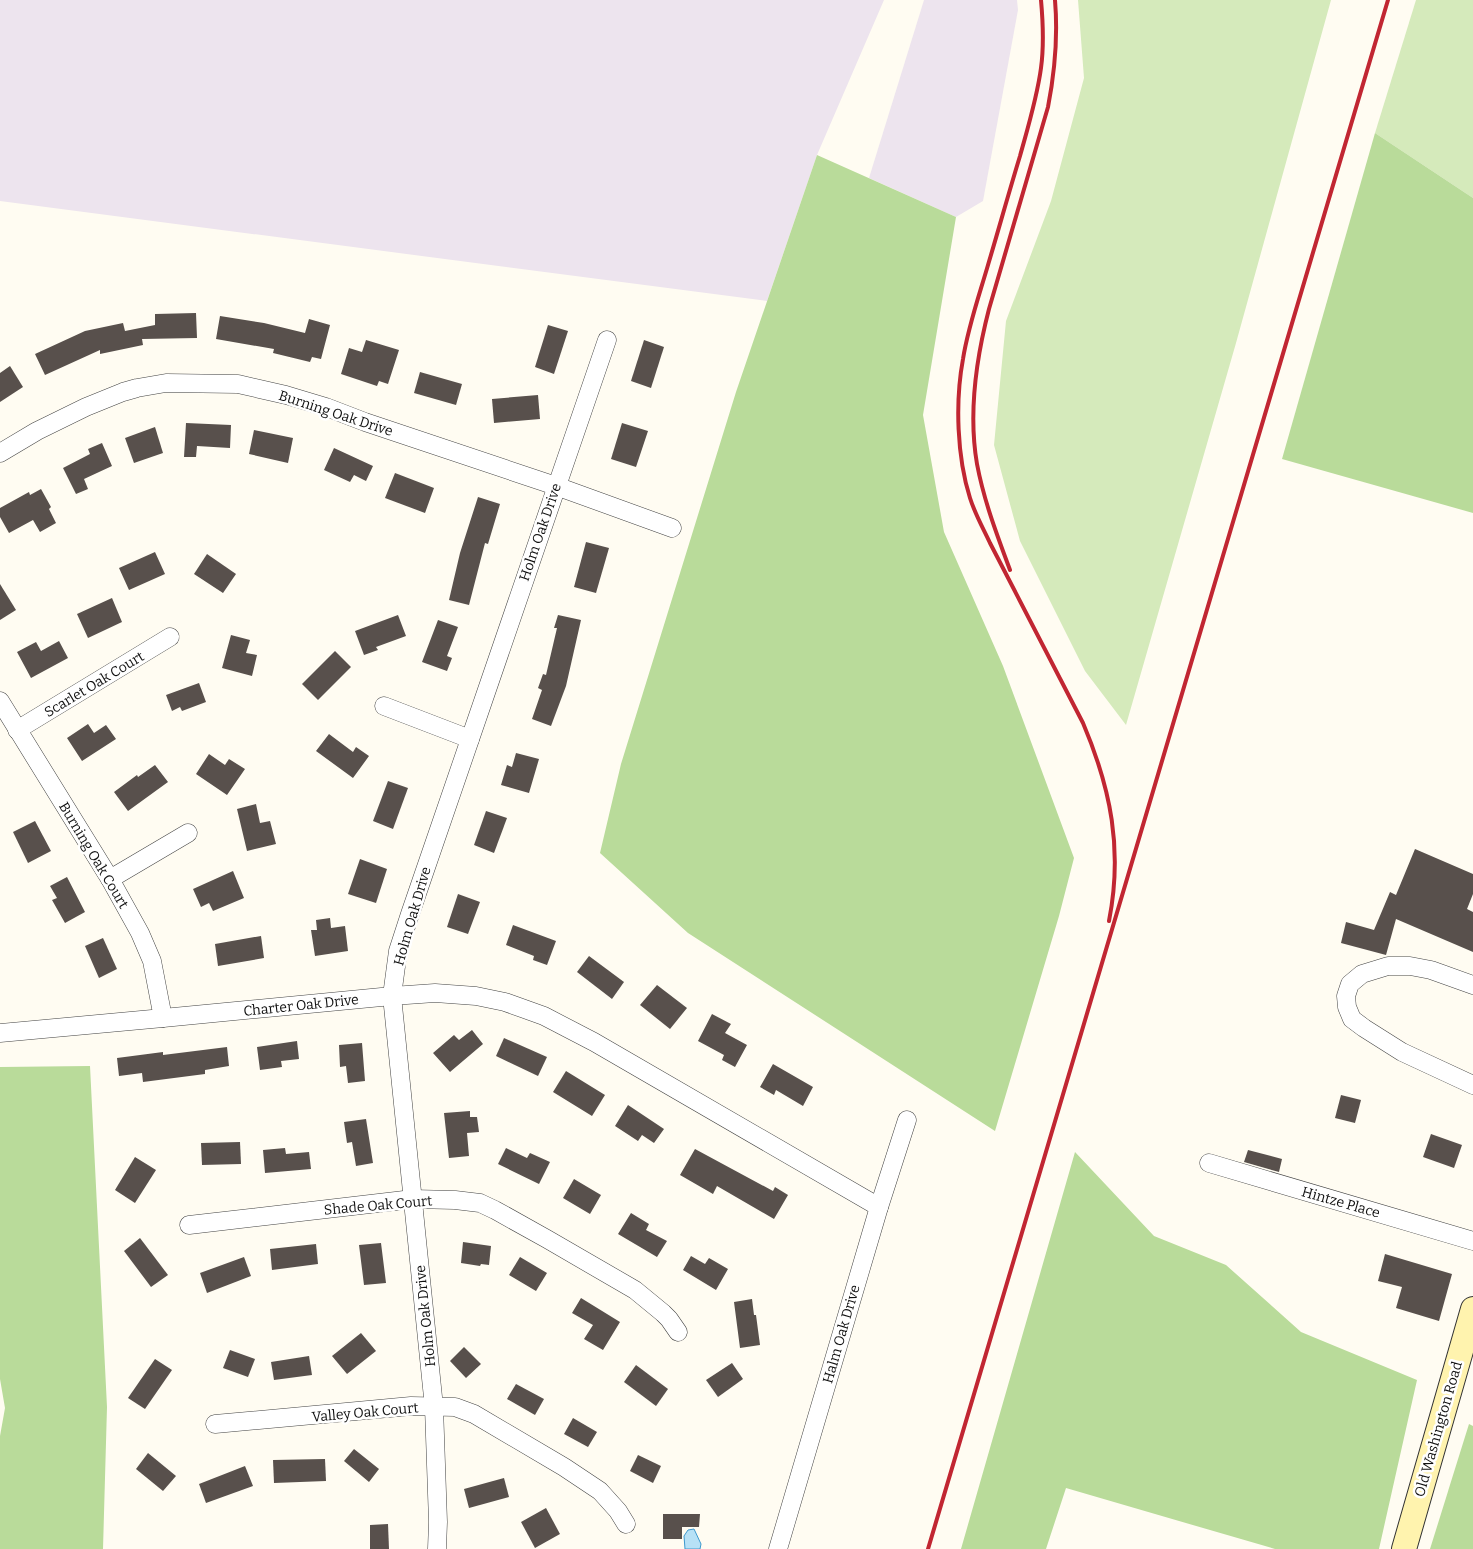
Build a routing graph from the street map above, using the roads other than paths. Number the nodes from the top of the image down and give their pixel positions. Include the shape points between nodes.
1 (607, 340) dead end
2 (0, 453) edge
3 (556, 486) junction
4 (672, 528) dead end
5 (170, 637) dead end
6 (0, 701) edge
7 (384, 706) dead end
8 (17, 730) junction
9 (470, 739) junction
10 (188, 834) dead end
11 (110, 879) junction
12 (1473, 985) edge
13 (392, 996) junction
14 (163, 1018) junction
15 (0, 1033) edge
16 (1473, 1085) edge
17 (907, 1120) dead end
18 (1209, 1163) dead end
19 (413, 1199) junction
20 (879, 1207) junction
21 (189, 1225) dead end
22 (1473, 1241) edge
23 (1473, 1309) edge
24 (678, 1332) dead end
25 (434, 1408) junction
26 (215, 1424) dead end
27 (626, 1524) dead end
28 (437, 1549) edge
29 (778, 1549) edge
30 (1404, 1549) edge

1 - 3 street, Holm Oak Drive
2 - 3 street, Burning Oak Drive via 86,407 122,392 166,383 238,384 326,407
3 - 4 street, Burning Oak Drive
3 - 9 street, Holm Oak Drive
5 - 8 street, Scarlet Oak Court
6 - 8 street, Burning Oak Court
7 - 9 street
8 - 11 street, Burning Oak Court
9 - 13 street, Holm Oak Drive via 398,951
10 - 11 street
11 - 14 street, Burning Oak Court via 152,961
12 - 16 street via 1431,970 1388,966 1362,974 1350,984 1346,996 1352,1019 1364,1028 1402,1052
13 - 14 street, Charter Oak Drive
13 - 19 street, Holm Oak Drive
13 - 20 street, Charter Oak Drive via 435,993 476,996 544,1016
14 - 15 street, Charter Oak Drive
17 - 20 street, Halm Oak Drive
18 - 22 street, Hintze Place
19 - 21 street, Shade Oak Court
19 - 24 street, Shade Oak Court via 480,1203 495,1210 635,1290 663,1313
19 - 25 street, Holm Oak Drive
20 - 29 street, Halm Oak Drive
23 - 30 main road, Old Washington Road
25 - 26 street, Valley Oak Court via 411,1406
25 - 27 street, Valley Oak Court via 455,1407 474,1414 564,1467 600,1491
25 - 28 street, Holm Oak Drive

